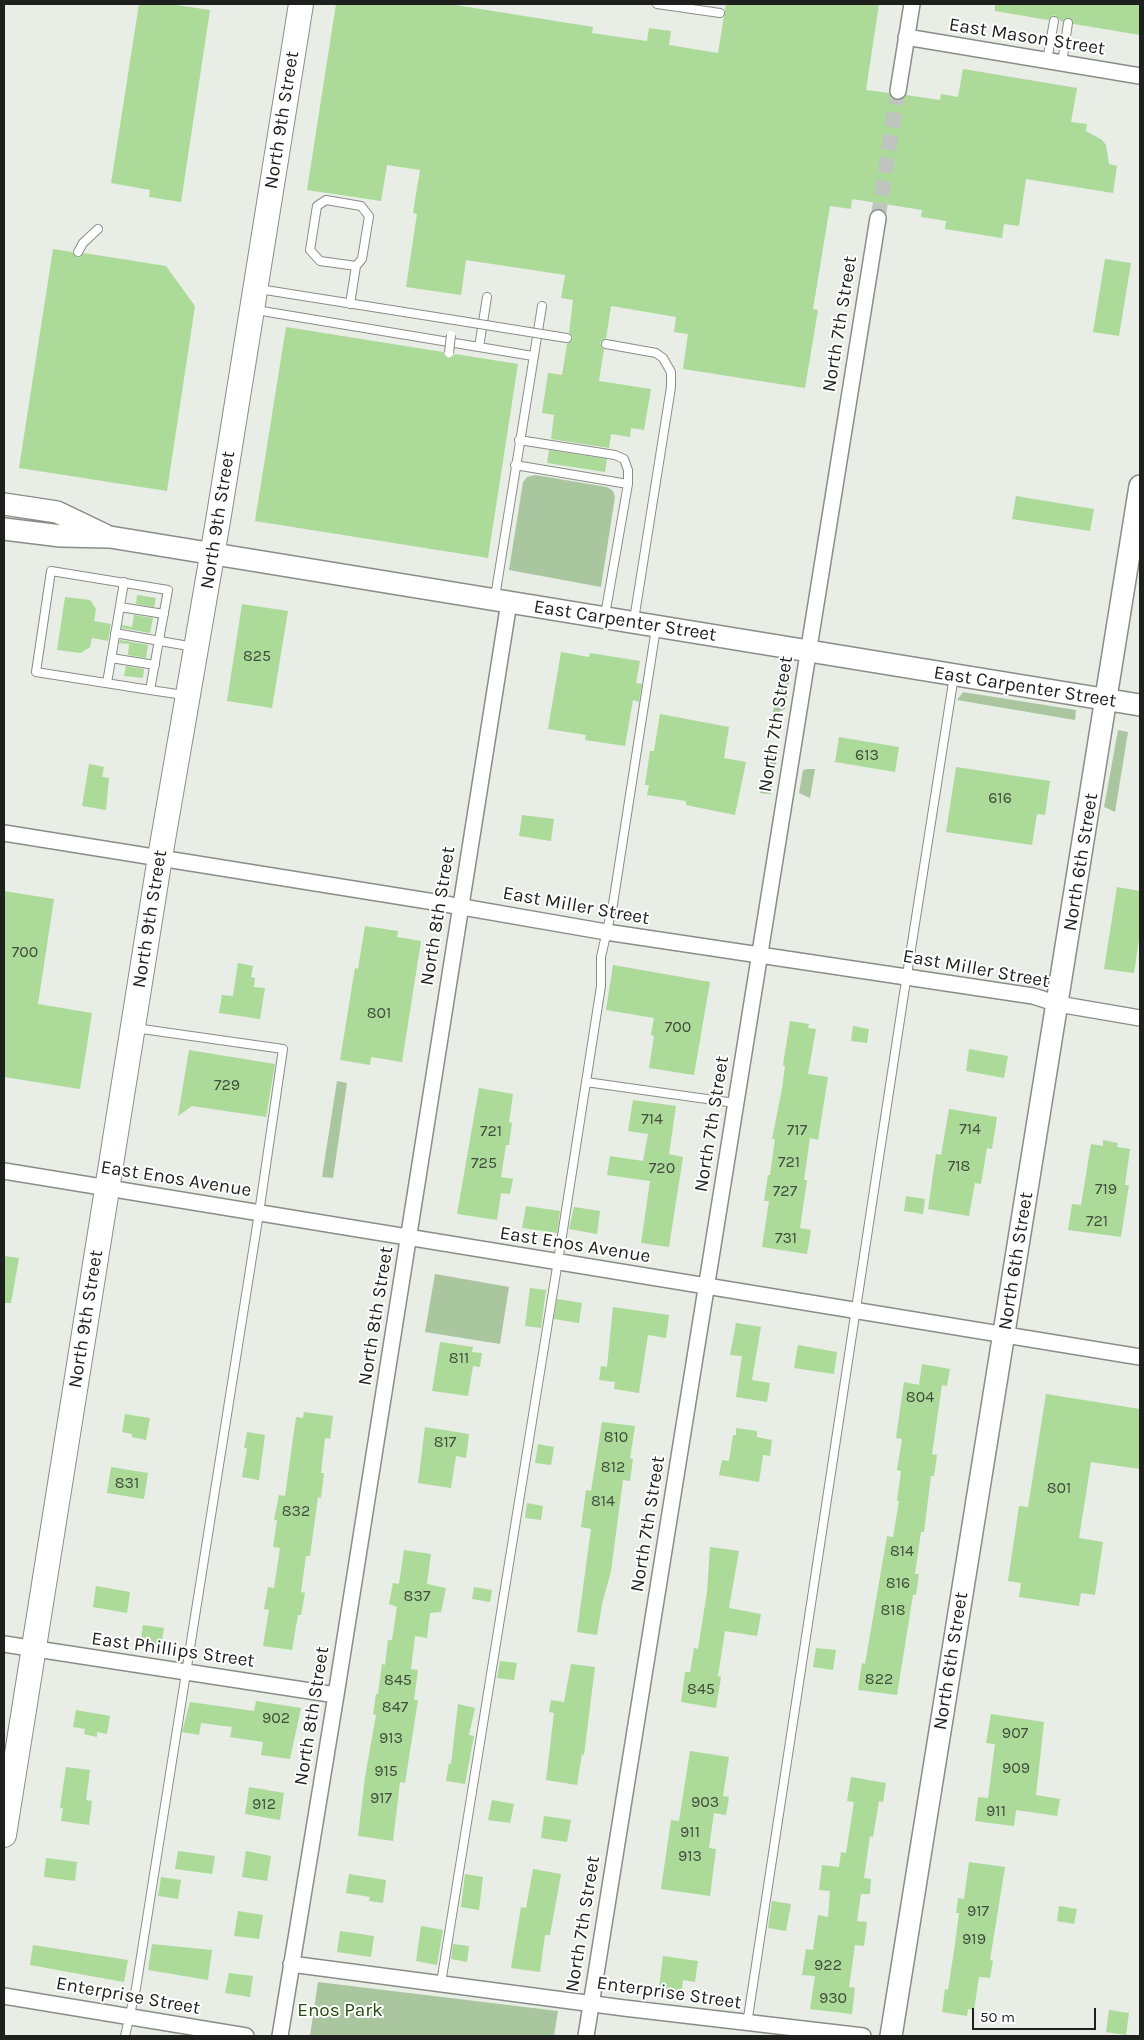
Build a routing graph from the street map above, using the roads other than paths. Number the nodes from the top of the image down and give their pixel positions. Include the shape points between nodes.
1 (301, 4) edge
2 (657, 4) edge
3 (912, 4) edge
4 (700, 7) edge
5 (720, 13) dead end
6 (1054, 21) dead end
7 (1068, 23) dead end
8 (906, 37) junction
9 (1054, 62) junction
10 (1140, 76) edge
11 (898, 91) tunnel mouth
12 (878, 218) tunnel mouth
13 (98, 229) dead end
14 (78, 252) dead end
15 (356, 266) junction
16 (487, 297) dead end
17 (253, 298) junction
18 (350, 304) junction
19 (542, 306) dead end
20 (454, 320) junction
21 (567, 338) dead end
22 (606, 344) dead end
23 (479, 347) junction
24 (449, 353) dead end
25 (533, 356) junction
26 (519, 440) junction
27 (515, 465) junction
28 (628, 484) junction
29 (1140, 486) edge
30 (4, 504) edge
31 (4, 529) edge
32 (110, 537) junction
33 (212, 554) junction
34 (124, 582) junction
35 (502, 601) junction
36 (120, 607) junction
37 (164, 614) junction
38 (604, 617) junction
39 (633, 622) junction
40 (657, 626) junction
41 (115, 633) junction
42 (159, 641) junction
43 (196, 647) junction
44 (808, 652) junction
45 (111, 658) junction
46 (155, 665) junction
47 (954, 676) junction
48 (107, 683) junction
49 (150, 690) junction
50 (188, 696) junction
51 (1107, 700) junction
52 (1140, 705) edge
53 (4, 834) edge
54 (160, 857) junction
55 (461, 906) junction
56 (606, 932) junction
57 (759, 955) junction
58 (906, 976) junction
59 (1058, 1004) junction
60 (1140, 1018) edge
61 (133, 1028) junction
62 (586, 1082) junction
63 (735, 1103) junction
64 (4, 1171) edge
65 (107, 1188) junction
66 (259, 1213) junction
67 (408, 1238) junction
68 (558, 1263) junction
69 (706, 1286) junction
70 (855, 1311) junction
71 (1004, 1334) junction
72 (1140, 1357) edge
73 (4, 1644) edge
74 (33, 1649) junction
75 (185, 1672) junction
76 (336, 1695) junction
77 (4, 1836) edge
78 (291, 1964) junction
79 (441, 1983) junction
80 (4, 1996) edge
81 (590, 2003) junction
82 (128, 2017) junction
83 (747, 2024) junction
84 (125, 2036) edge
85 (246, 2036) edge
86 (280, 2036) edge
87 (586, 2036) edge
88 (863, 2036) edge
89 (891, 2036) edge

1 - 17 main road, North 9th Street
2 - 4 lane
3 - 8 street
4 - 5 lane
6 - 9 lane
7 - 9 lane
8 - 9 street, East Mason Street
8 - 11 street
9 - 10 street, East Mason Street
12 - 44 street, North 7th Street
13 - 14 lane
15 - 15 lane via 362,259 369,216 361,206 326,200 317,206 310,250 320,261
15 - 18 lane
16 - 23 lane
17 - 18 lane
17 - 23 lane
17 - 33 main road, North 9th Street
18 - 20 lane
19 - 25 lane
20 - 21 lane, bridge
20 - 24 lane, bridge
22 - 39 lane via 656,353 671,372
23 - 25 lane
25 - 26 lane
26 - 27 lane
26 - 28 lane via 615,455 624,459
27 - 28 lane
27 - 35 lane
28 - 38 lane
29 - 51 main road, North 6th Street
30 - 32 main road, East Carpenter Street via 57,512
31 - 32 main road, East Carpenter Street via 61,536
32 - 33 main road, East Carpenter Street
33 - 35 main road, East Carpenter Street
33 - 43 main road, North 9th Street
34 - 36 lane
34 - 37 lane via 168,590
34 - 48 lane via 51,570 36,672
35 - 38 main road, East Carpenter Street
35 - 55 street, North 8th Street
36 - 37 lane
36 - 41 lane
37 - 42 lane
38 - 39 main road, East Carpenter Street
39 - 40 main road, East Carpenter Street
40 - 44 main road, East Carpenter Street
40 - 56 lane
41 - 42 lane
41 - 45 lane
42 - 43 lane
42 - 46 lane
43 - 50 main road, North 9th Street
44 - 47 main road, East Carpenter Street
44 - 57 street, North 7th Street
45 - 46 lane
45 - 48 lane
46 - 49 lane
47 - 51 main road, East Carpenter Street
47 - 58 lane
48 - 49 lane
49 - 50 lane
50 - 54 main road, North 9th Street
51 - 52 main road, East Carpenter Street
51 - 59 main road, North 6th Street
53 - 54 street, East Miller Street
54 - 55 street, East Miller Street
54 - 61 main road, North 9th Street
55 - 56 street, East Miller Street
55 - 67 street, North 8th Street
56 - 57 street, East Miller Street
56 - 62 lane
57 - 58 street, East Miller Street
57 - 63 street, North 7th Street
58 - 59 street, East Miller Street via 1033,996
58 - 70 lane
59 - 60 street, East Miller Street
59 - 71 main road, North 6th Street
61 - 65 main road, North 9th Street
61 - 66 lane via 283,1050
62 - 63 lane
62 - 68 lane
63 - 69 street, North 7th Street
64 - 65 street, East Enos Avenue
65 - 66 street, East Enos Avenue
65 - 74 main road, North 9th Street
66 - 67 street, East Enos Avenue
66 - 75 lane
67 - 68 street, East Enos Avenue
67 - 76 street, North 8th Street
68 - 69 street, East Enos Avenue
68 - 79 lane
69 - 70 street, East Enos Avenue
69 - 81 street, North 7th Street
70 - 71 street, East Enos Avenue
70 - 83 lane
71 - 72 street, East Enos Avenue
71 - 89 main road, North 6th Street
73 - 74 street, East Phillips Street
74 - 75 street, East Phillips Street
74 - 77 main road, North 9th Street
75 - 76 street, East Phillips Street
75 - 82 lane via 136,1988
76 - 78 street, North 8th Street
78 - 79 street, Enterprise Street
78 - 86 street, North 8th Street
79 - 81 street, Enterprise Street
80 - 82 street, Enterprise Street
81 - 83 street, Enterprise Street
81 - 87 street, North 7th Street
82 - 84 lane
82 - 85 street, Enterprise Street
83 - 88 street, Enterprise Street

